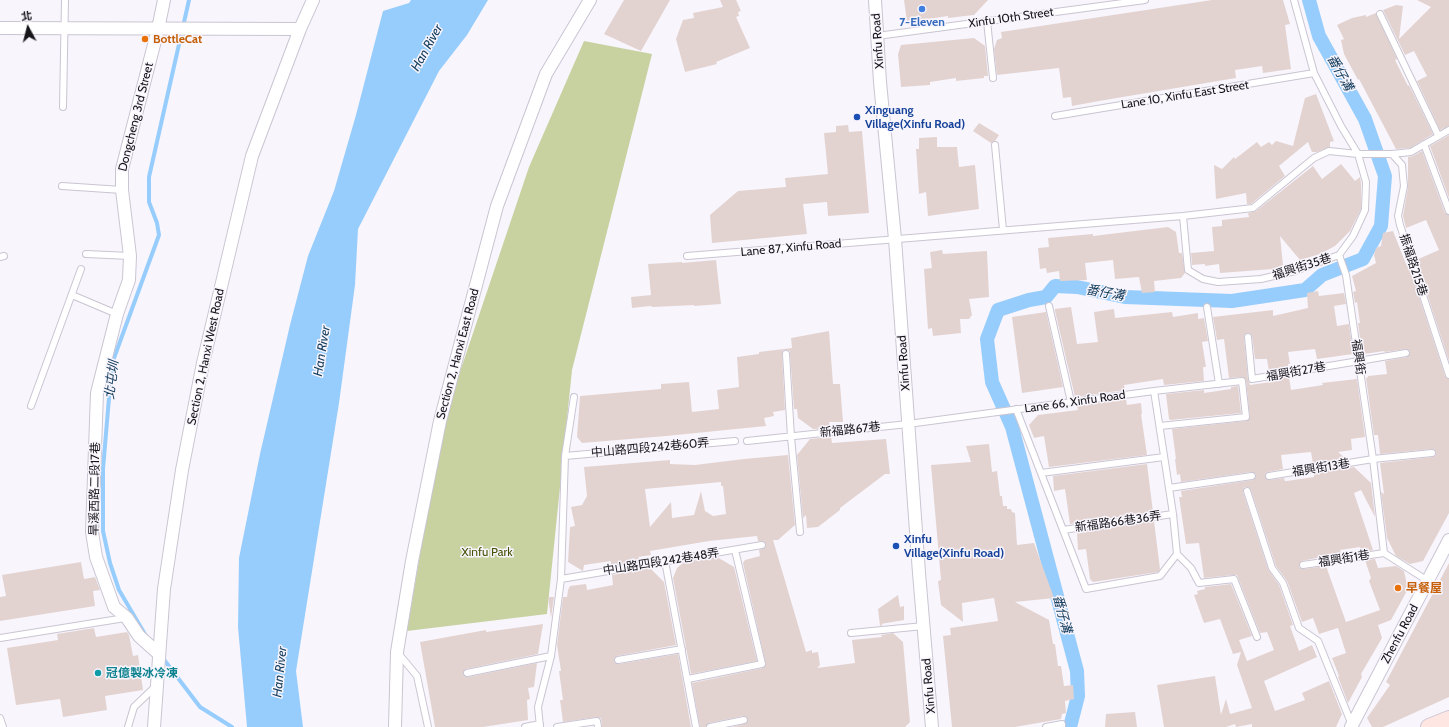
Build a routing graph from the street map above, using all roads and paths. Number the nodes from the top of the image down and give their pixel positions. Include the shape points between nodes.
1 (64, 0) edge
2 (164, 0) edge
3 (313, 0) edge
4 (590, 0) edge
5 (875, 0) edge
6 (1145, 0) edge
7 (1294, 0) edge
8 (1380, 14) dead end
9 (987, 21) junction
10 (0, 28) edge
11 (64, 29) junction
12 (158, 29) junction
13 (300, 30) junction
14 (877, 36) junction
15 (1314, 73) junction
16 (993, 78) dead end
17 (63, 107) dead end
18 (1055, 116) dead end
19 (1449, 130) edge
20 (1438, 135) junction
21 (1424, 144) junction
22 (996, 145) dead end
23 (1358, 154) junction
24 (1392, 154) junction
25 (62, 186) dead end
26 (122, 190) junction
27 (1449, 211) edge
28 (1183, 216) junction
29 (1003, 230) junction
30 (895, 239) junction
31 (86, 254) dead end
32 (1339, 255) junction
33 (130, 256) junction
34 (687, 256) dead end
35 (81, 269) dead end
36 (72, 295) junction
37 (1049, 306) dead end
38 (1207, 307) dead end
39 (117, 314) junction
40 (1248, 337) dead end
41 (1406, 353) dead end
42 (786, 354) dead end
43 (1358, 361) junction
44 (102, 375) joint
45 (1449, 375) edge
46 (1219, 384) junction
47 (1154, 391) junction
48 (574, 397) dead end
49 (1071, 402) junction
50 (31, 406) dead end
51 (1016, 409) junction
52 (908, 424) junction
53 (1160, 426) junction
54 (791, 437) junction
55 (735, 441) dead end
56 (747, 441) dead end
57 (1432, 453) dead end
58 (565, 456) junction
59 (1164, 457) junction
60 (1373, 459) junction
61 (1041, 474) junction
62 (1252, 476) dead end
63 (1269, 476) dead end
64 (1169, 488) junction
65 (1246, 491) dead end
66 (1173, 514) junction
67 (1063, 530) junction
68 (800, 532) dead end
69 (1449, 540) edge
70 (762, 546) dead end
71 (735, 550) junction
72 (1384, 553) junction
73 (1177, 554) junction
74 (665, 562) junction
75 (1303, 565) dead end
76 (561, 579) junction
77 (1428, 581) junction
78 (127, 618) junction
79 (924, 626) junction
80 (851, 634) dead end
81 (0, 638) edge
82 (1257, 638) dead end
83 (682, 650) junction
84 (397, 652) junction
85 (159, 654) junction
86 (551, 656) junction
87 (618, 660) dead end
88 (467, 673) dead end
89 (688, 679) junction
90 (157, 685) junction
91 (0, 718) edge
92 (1449, 719) edge
93 (744, 720) dead end
94 (540, 726) edge
95 (1352, 726) edge
96 (3, 727) edge
97 (128, 727) edge
98 (154, 727) edge
99 (395, 727) edge
100 (428, 727) edge
101 (525, 727) edge
102 (557, 727) edge
103 (598, 727) edge
104 (696, 727) edge
105 (710, 727) edge
106 (932, 727) edge
107 (1046, 727) edge
108 (1062, 727) edge
109 (1429, 727) edge

1 - 11 lane
2 - 12 street, Dongcheng 3rd Street
3 - 13 street, Section 2, Hanxi West Road
4 - 84 street, Section 2, Hanxi East Road via 546,74 497,206 440,421
5 - 14 street, Xinfu Road
6 - 9 lane, Xinfu 10th Street
7 - 15 lane, 福興街35巷
8 - 20 lane
9 - 14 lane, Xinfu 10th Street
9 - 16 lane
10 - 11 street
11 - 12 street
11 - 17 lane
12 - 13 street
12 - 26 street, Dongcheng 3rd Street via 122,170
13 - 85 street, Section 2, Hanxi West Road via 252,156 203,363 182,470 164,589
14 - 30 street, Xinfu Road
15 - 18 lane, Lane 10, Xinfu East Street
15 - 23 lane, 福興街35巷
19 - 20 lane, Lane 87, Xinfu Road
20 - 21 lane, Lane 87, Xinfu Road
21 - 24 lane, Lane 87, Xinfu Road via 1411,152
21 - 27 lane
22 - 29 lane
23 - 24 lane, Lane 87, Xinfu Road
23 - 28 lane, Lane 87, Xinfu Road via 1329,151 1314,158 1253,208
23 - 32 lane, 福興街35巷 via 1366,182 1366,210 1353,236
24 - 45 lane, 振福路215巷 via 1402,165 1404,186 1398,216 1400,225
25 - 26 lane
26 - 33 street, Dongcheng 3rd Street
28 - 29 lane, Lane 87, Xinfu Road
28 - 32 lane, 福興街35巷 via 1188,270 1203,279 1218,282 1261,279 1295,272
29 - 30 lane, Lane 87, Xinfu Road
30 - 34 lane, Lane 87, Xinfu Road
30 - 52 street, Xinfu Road
31 - 33 lane
32 - 43 lane, 福興街 via 1346,275
33 - 39 street, Dongcheng 3rd Street via 130,280
35 - 36 lane
36 - 39 lane
36 - 50 lane
37 - 49 lane
38 - 46 lane
39 - 44 street, Dongcheng 3rd Street
40 - 43 lane, 福興街27巷 via 1252,379
41 - 43 lane
42 - 54 lane
43 - 60 lane, 福興街
44 - 78 street, 旱溪西路二段17巷 via 97,393 92,532 96,557 114,607
46 - 47 lane, Lane 66, Xinfu Road
46 - 53 lane, Lane 66, Xinfu Road via 1242,381 1246,417
47 - 49 lane, Lane 66, Xinfu Road
47 - 53 lane
48 - 58 lane
49 - 51 lane, Lane 66, Xinfu Road
51 - 52 lane, Lane 66, Xinfu Road
51 - 61 lane
52 - 54 lane, 新福路67巷
52 - 79 street, Xinfu Road
53 - 59 lane
54 - 56 lane, 新福路67巷
54 - 68 lane
55 - 58 lane, 中山路四段242巷60弄
57 - 60 lane
58 - 76 lane
59 - 61 lane
59 - 64 lane
60 - 63 lane, 福興街13巷
60 - 72 lane, 福興街
61 - 67 lane
62 - 64 lane
64 - 66 lane
65 - 95 lane via 1272,568 1283,583 1299,628 1318,641
66 - 67 lane, 新福路66巷36弄
66 - 73 lane
67 - 73 lane via 1086,588 1160,576
69 - 77 street, Zhenfu Road
70 - 71 lane, 中山路四段242巷48弄
71 - 74 lane, 中山路四段242巷48弄
71 - 89 lane via 762,664
72 - 75 lane, 福興街1巷
72 - 77 lane
73 - 82 lane via 1191,568 1199,583 1234,579
74 - 76 lane, 中山路四段242巷48弄
74 - 83 lane
76 - 86 lane
77 - 95 street, Zhenfu Road
78 - 81 lane
78 - 85 street, 旱溪西路二段17巷 via 139,636
79 - 80 lane
79 - 106 street, Xinfu Road
83 - 87 lane
83 - 89 lane
84 - 99 street, Section 2, Hanxi East Road
84 - 100 lane via 417,676
85 - 90 street, Section 2, Hanxi West Road
86 - 88 lane
86 - 94 lane via 538,707
89 - 104 lane
90 - 97 lane via 134,707
90 - 98 street, Section 2, Hanxi West Road
91 - 96 lane
92 - 109 street
93 - 105 lane
94 - 101 lane
102 - 103 lane via 597,721
107 - 108 lane via 1062,724

